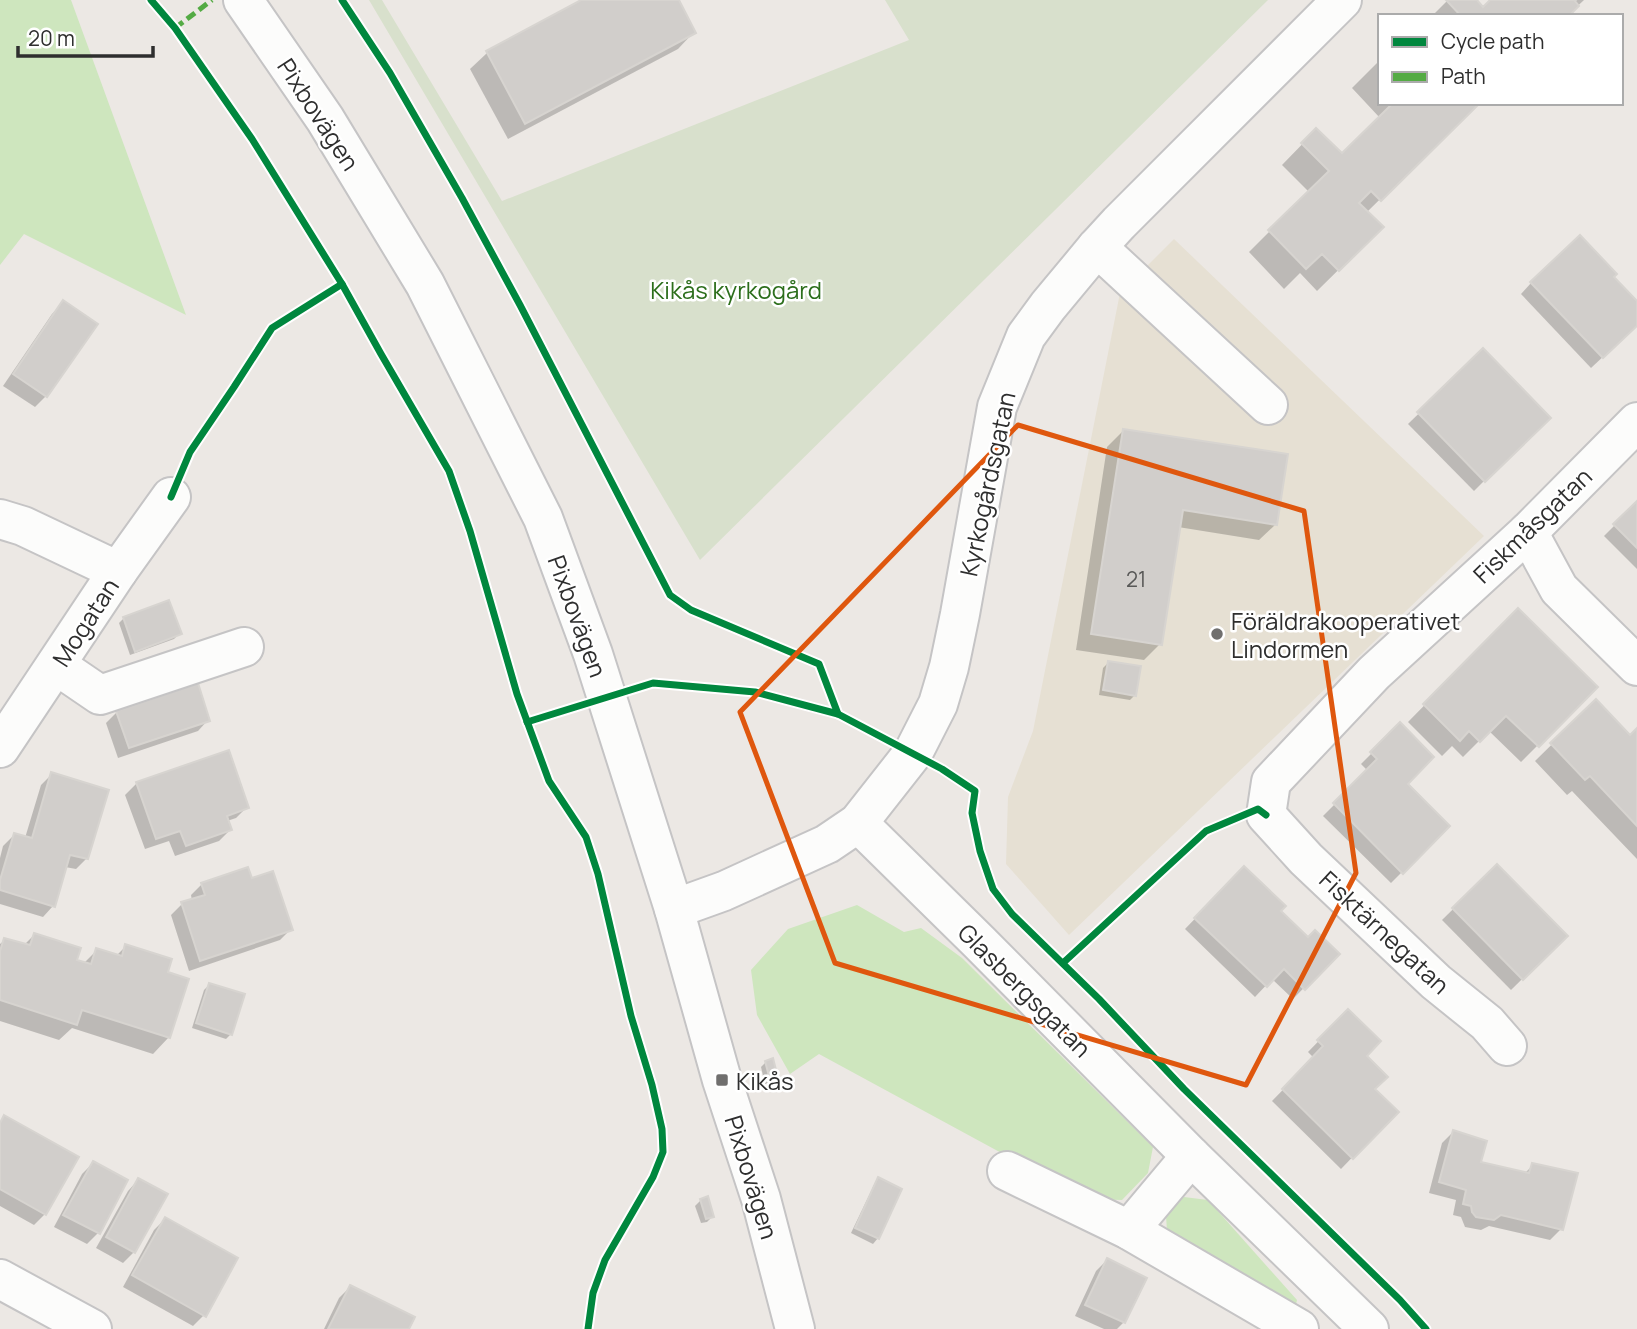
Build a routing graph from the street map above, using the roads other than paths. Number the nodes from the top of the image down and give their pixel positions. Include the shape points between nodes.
1 (243, 0) edge
2 (1342, 0) edge
3 (1097, 247) junction
4 (1268, 405) dead end
5 (1637, 422) edge
6 (171, 497) dead end
7 (0, 519) edge
8 (1528, 532) junction
9 (118, 571) junction
10 (244, 647) dead end
11 (56, 665) junction
12 (1637, 666) edge
13 (0, 747) edge
14 (1266, 814) joint
15 (858, 823) junction
16 (674, 909) junction
17 (1507, 1046) dead end
18 (1191, 1156) junction
19 (1007, 1171) dead end
20 (1129, 1230) junction
21 (0, 1279) edge
22 (92, 1329) edge
23 (795, 1329) edge
24 (1298, 1329) edge
25 (1369, 1329) edge

1 - 16 street, Pixbovägen via 325,119 425,284 543,518 593,654
2 - 3 street, Kyrkogårdsgatan
3 - 4 street
3 - 15 street, Kyrkogårdsgatan via 1048,306 1021,348 998,407 960,614 938,704 913,753
5 - 8 street, Fiskmåsgatan
6 - 9 street, Mogatan
7 - 9 street
8 - 12 street via 1559,589
8 - 14 street, Fiskmåsgatan via 1374,673 1272,782
9 - 11 street, Mogatan
10 - 11 street via 100,695
11 - 13 street, Mogatan
14 - 17 street, Fisktärnegatan via 1306,859
15 - 16 street, Kyrkogårdsgatan via 827,844
15 - 18 street, Glasbergsgatan
16 - 23 street, Pixbovägen
18 - 20 street
18 - 25 street, Glasbergsgatan
19 - 20 street
20 - 24 street
21 - 22 street

